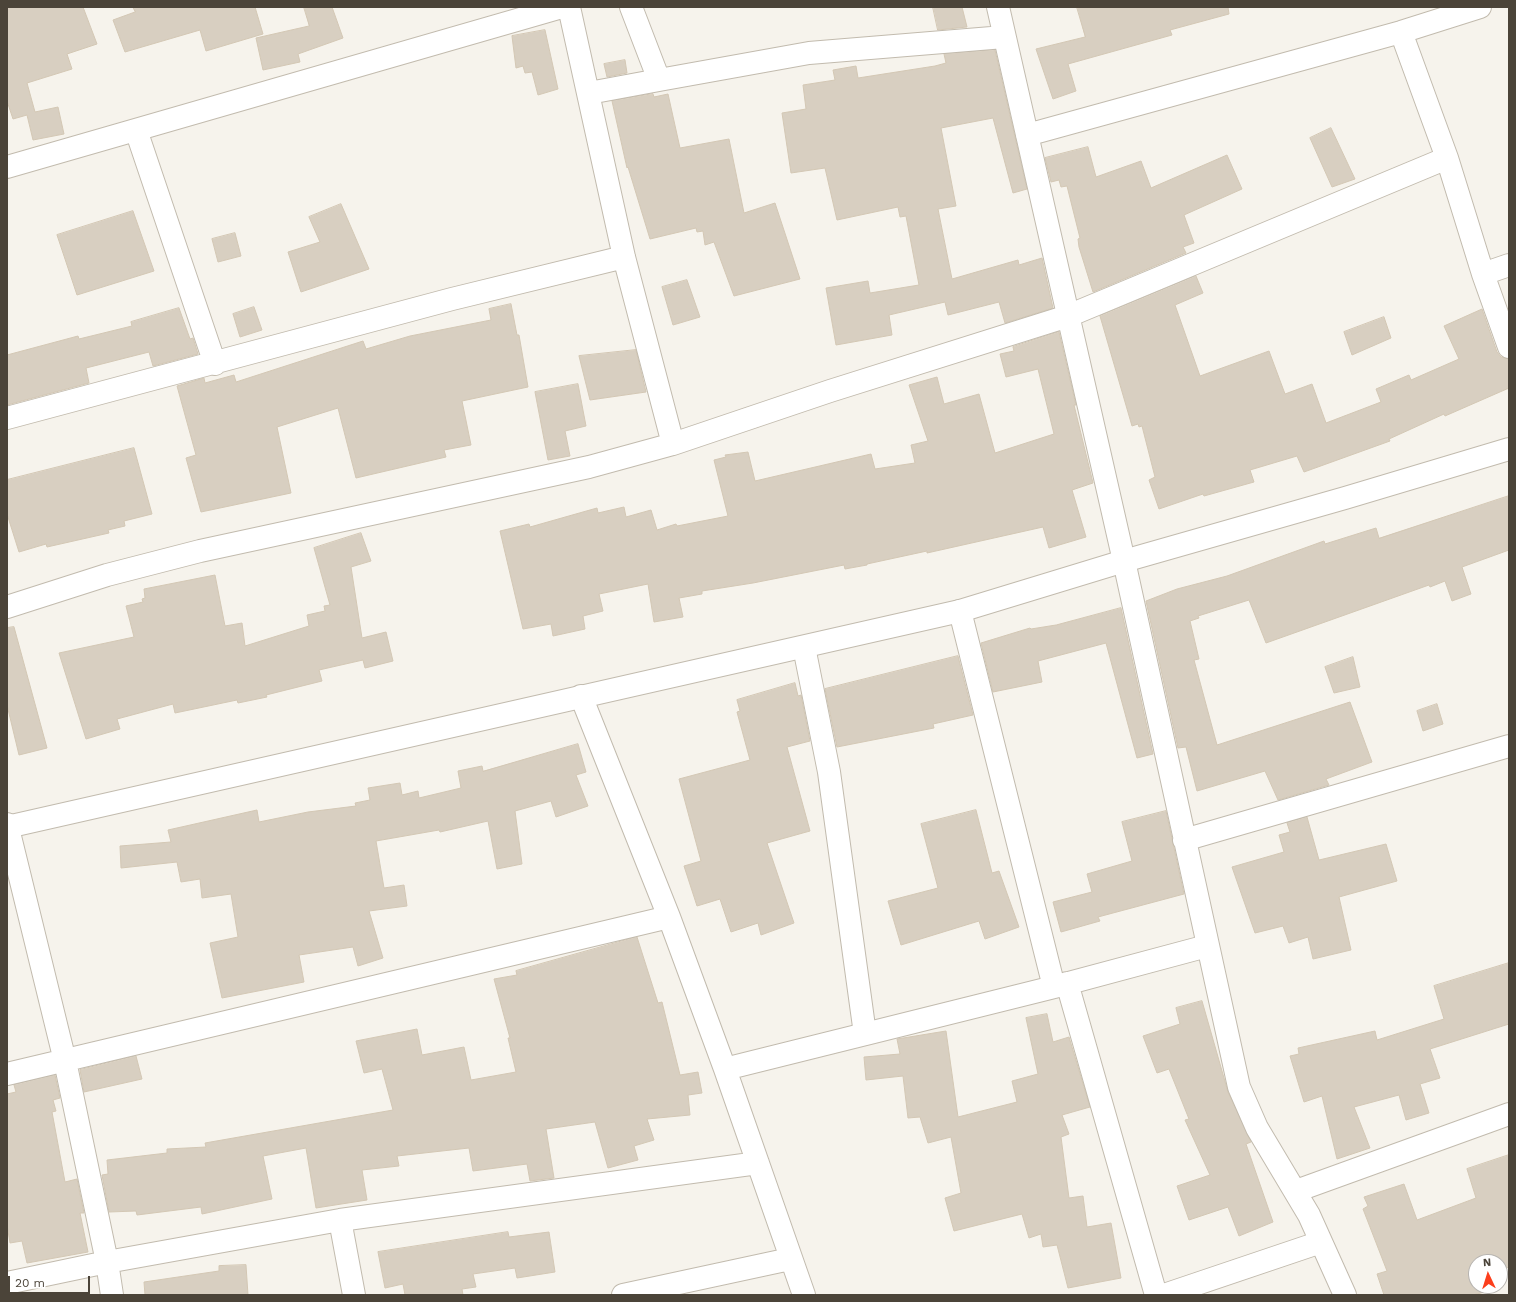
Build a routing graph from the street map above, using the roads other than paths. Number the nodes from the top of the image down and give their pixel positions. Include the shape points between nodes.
1 (562, 7) edge
2 (569, 7) edge
3 (631, 7) edge
4 (998, 7) edge
5 (1480, 7) edge
6 (1401, 32) junction
7 (1004, 37) junction
8 (659, 80) junction
9 (589, 93) junction
10 (136, 130) junction
11 (1027, 135) junction
12 (1447, 158) junction
13 (7, 167) edge
14 (624, 256) junction
15 (1509, 265) edge
16 (1483, 274) junction
17 (1068, 316) junction
18 (1509, 347) edge
19 (215, 364) junction
20 (7, 418) edge
21 (673, 444) junction
22 (1509, 449) edge
23 (1124, 561) junction
24 (7, 607) edge
25 (960, 611) junction
26 (804, 646) junction
27 (580, 696) junction
28 (1509, 746) edge
29 (7, 826) edge
30 (1184, 840) junction
31 (669, 917) junction
32 (1207, 946) junction
33 (1061, 985) junction
34 (865, 1034) junction
35 (65, 1061) junction
36 (725, 1069) junction
37 (7, 1074) edge
38 (1509, 1114) edge
39 (758, 1163) junction
40 (1296, 1191) junction
41 (340, 1220) junction
42 (1321, 1242) junction
43 (790, 1259) junction
44 (107, 1262) junction
45 (7, 1283) edge
46 (112, 1295) edge
47 (354, 1295) edge
48 (623, 1295) edge
49 (804, 1295) edge
50 (1156, 1295) edge
51 (1164, 1295) edge
52 (1344, 1295) edge

1 - 10 street
2 - 9 street
3 - 8 street
4 - 7 street
5 - 6 street
6 - 11 street
6 - 12 street
7 - 8 street via 809,53
7 - 11 street
8 - 9 street
9 - 14 street
10 - 13 street
10 - 19 street
11 - 17 street
12 - 16 street
12 - 17 street
14 - 19 street via 452,299
14 - 21 street
15 - 16 street
16 - 18 street
17 - 21 street via 830,391
17 - 23 street
19 - 20 street
21 - 24 street via 589,467 200,551 107,575
22 - 23 street
23 - 25 street
23 - 30 street
25 - 26 street
25 - 33 street
26 - 27 street
26 - 34 street via 829,772
27 - 29 street
27 - 31 street
28 - 30 street
29 - 35 street
30 - 32 street
31 - 35 street
31 - 36 street
32 - 33 street
32 - 40 street via 1238,1087 1257,1128
33 - 34 street
33 - 50 street
34 - 36 street
35 - 37 street
35 - 44 street
36 - 39 street
38 - 40 street
39 - 41 street
39 - 43 street
40 - 42 street
41 - 44 street
41 - 47 street
42 - 51 street
42 - 52 street
43 - 48 street
43 - 49 street
44 - 45 street
44 - 46 street

